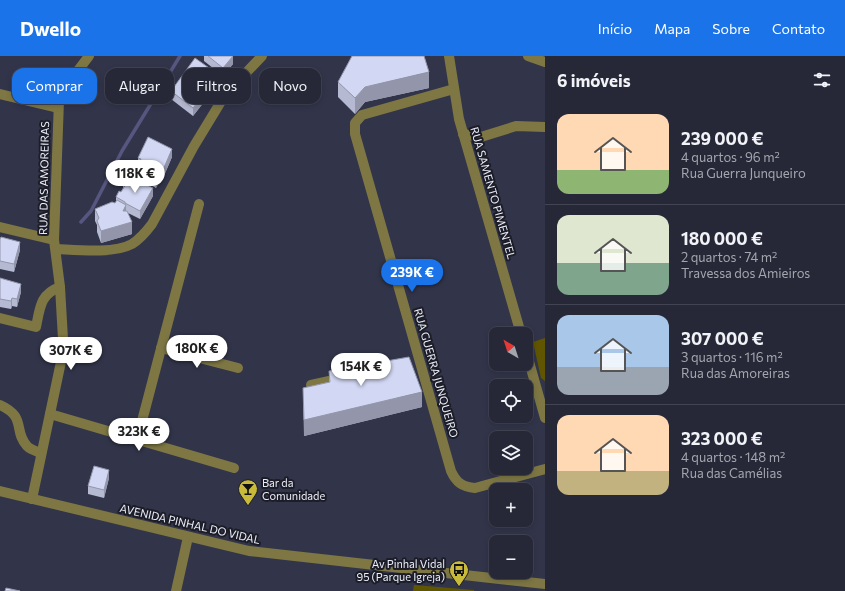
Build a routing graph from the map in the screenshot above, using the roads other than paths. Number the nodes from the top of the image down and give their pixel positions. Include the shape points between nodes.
1 (89, 56) edge
2 (262, 56) edge
3 (449, 56) edge
4 (528, 56) edge
5 (545, 62) edge
6 (454, 89) junction
7 (0, 94) edge
8 (58, 108) junction
9 (545, 128) edge
10 (463, 134) junction
11 (199, 204) dead end
12 (0, 227) edge
13 (56, 245) junction
14 (60, 288) junction
15 (0, 318) edge
16 (519, 327) edge
17 (161, 348) junction
18 (238, 368) dead end
19 (533, 369) edge
20 (354, 375) edge
21 (312, 385) edge
22 (542, 392) edge
23 (2, 406) edge
24 (50, 414) junction
25 (545, 418) edge
26 (137, 440) junction
27 (41, 454) junction
28 (234, 468) dead end
29 (545, 469) edge
30 (0, 491) edge
31 (32, 499) junction
32 (188, 537) junction
33 (545, 584) edge
34 (176, 591) edge

1 - 8 street, RUA DAS AMOREIRAS via 62,92
2 - 13 street via 225,95 146,233 131,244 112,250
3 - 6 street, RUA SAMENTO PIMENTEL
4 - 5 street
6 - 10 street, RUA SAMENTO PIMENTEL
6 - 29 street, RUA GUERRA JUNQUEIRO via 362,115 354,128 416,360 451,471 463,486 475,488
7 - 8 street
8 - 13 street, RUA DAS AMOREIRAS
9 - 10 street via 516,126 481,137
10 - 16 street, RUA SAMENTO PIMENTEL
11 - 17 street
12 - 13 street
13 - 14 street, RUA DAS AMOREIRAS
14 - 15 street via 48,293 44,299 36,327
14 - 24 street, RUA DAS AMOREIRAS via 62,357
17 - 18 street
17 - 26 street
19 - 22 street
20 - 21 street
22 - 25 street
23 - 27 street via 16,417 27,446
24 - 26 street
24 - 27 street, RUA DAS AMOREIRAS
26 - 28 street
27 - 31 street, RUA DAS AMOREIRAS
30 - 31 street, AVENIDA PINHAL DO VIDAL
31 - 32 street, AVENIDA PINHAL DO VIDAL
32 - 33 street, AVENIDA PINHAL DO VIDAL via 249,551
32 - 34 street

